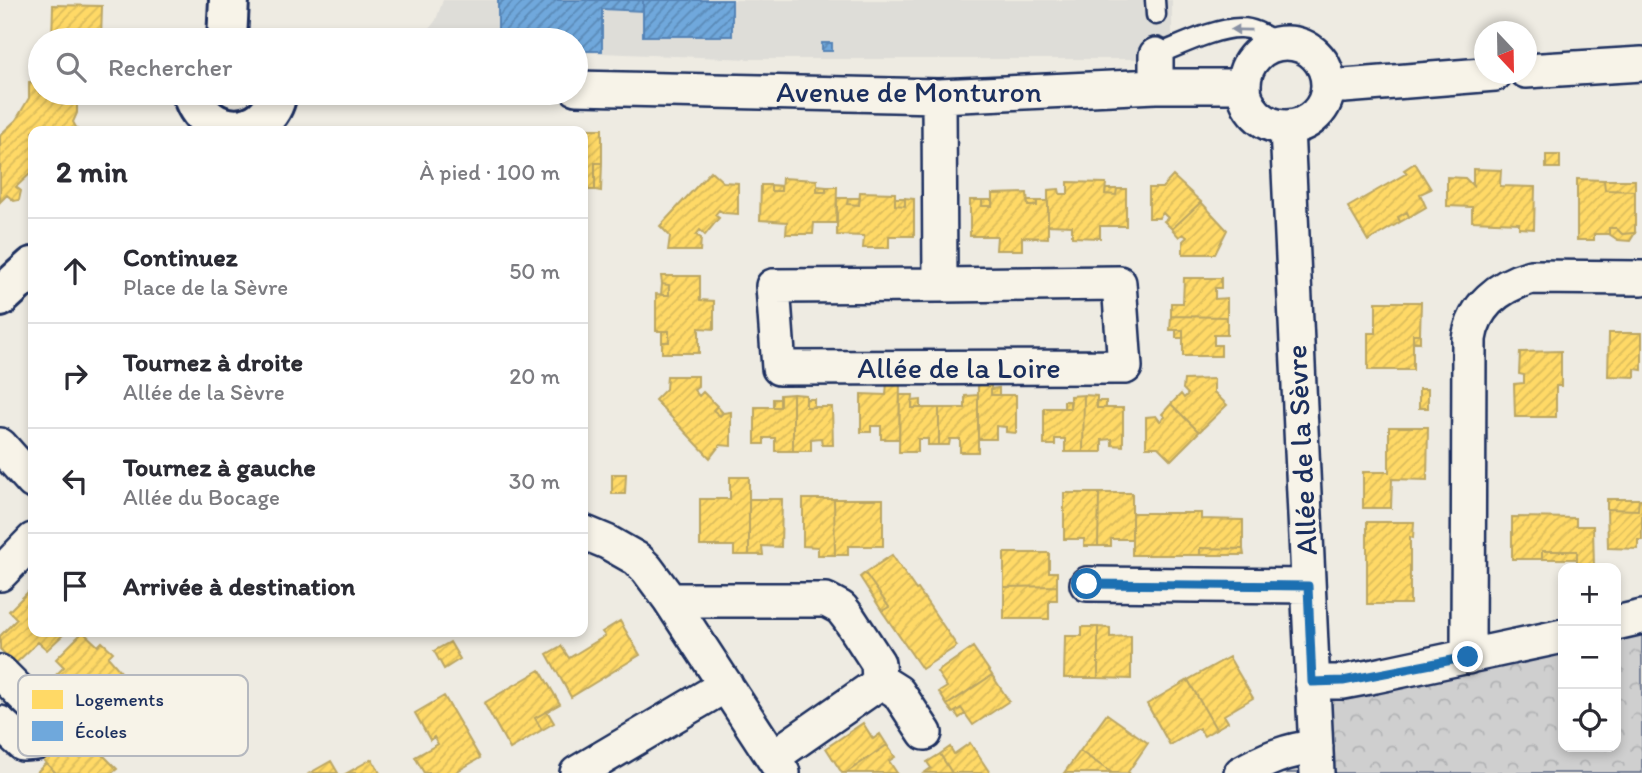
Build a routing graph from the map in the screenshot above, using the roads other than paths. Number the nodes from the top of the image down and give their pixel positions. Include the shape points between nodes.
1 (229, 0) edge
2 (228, 28) edge
3 (1278, 43) junction
4 (1642, 64) edge
5 (1156, 70) junction
6 (1537, 70) edge
7 (1474, 76) edge
8 (1329, 85) junction
9 (1243, 86) junction
10 (588, 88) edge
11 (939, 96) junction
12 (273, 105) edge
13 (193, 113) edge
14 (219, 126) edge
15 (249, 126) edge
16 (1287, 128) junction
17 (28, 272) edge
18 (1642, 278) edge
19 (940, 285) junction
20 (0, 297) edge
21 (0, 445) edge
22 (28, 476) edge
23 (588, 535) edge
24 (28, 545) edge
25 (0, 574) edge
26 (1087, 584) dead end
27 (1308, 586) junction
28 (670, 600) junction
29 (1642, 617) edge
30 (1621, 622) edge
31 (1558, 637) edge
32 (1468, 657) junction
33 (0, 672) edge
34 (879, 680) junction
35 (1312, 682) junction
36 (726, 685) junction
37 (18, 690) edge
38 (0, 723) edge
39 (925, 733) dead end
40 (18, 739) edge
41 (1317, 760) edge
42 (778, 765) edge
43 (577, 773) edge
44 (1241, 773) edge

1 - 2 street
3 -> 5 lane via 1241,27 1202,36
3 - 8 street via 1310,50 1323,63
3 - 9 street via 1253,57
4 - 6 street
5 - 9 street, Avenue de Monturon
5 - 11 street, Avenue de Monturon
7 - 8 street
8 - 16 street via 1326,101 1314,117
9 - 16 street via 1251,110 1262,121
10 - 11 street, Avenue de Monturon
11 - 19 street
12 - 15 street
13 - 14 street
16 - 27 street, Allée de la Sèvre
17 - 20 street
18 - 32 street via 1531,277 1496,293 1475,317 1469,339
19 - 19 street, Allée de la Loire via 773,286 779,368 1125,367 1119,283
21 - 22 street
23 - 28 street via 636,559
24 - 25 street
26 - 27 street
27 - 35 street, Allée de la Sèvre
28 - 34 street via 827,600 841,608 878,663
28 - 36 street
29 - 30 street
31 - 32 street
32 - 35 street via 1343,681
33 - 37 street
34 - 39 street via 898,692
34 - 42 street
35 - 41 street, Allée de la Sèvre
36 - 42 street
36 - 43 street
38 - 40 street
41 - 44 street via 1292,749

